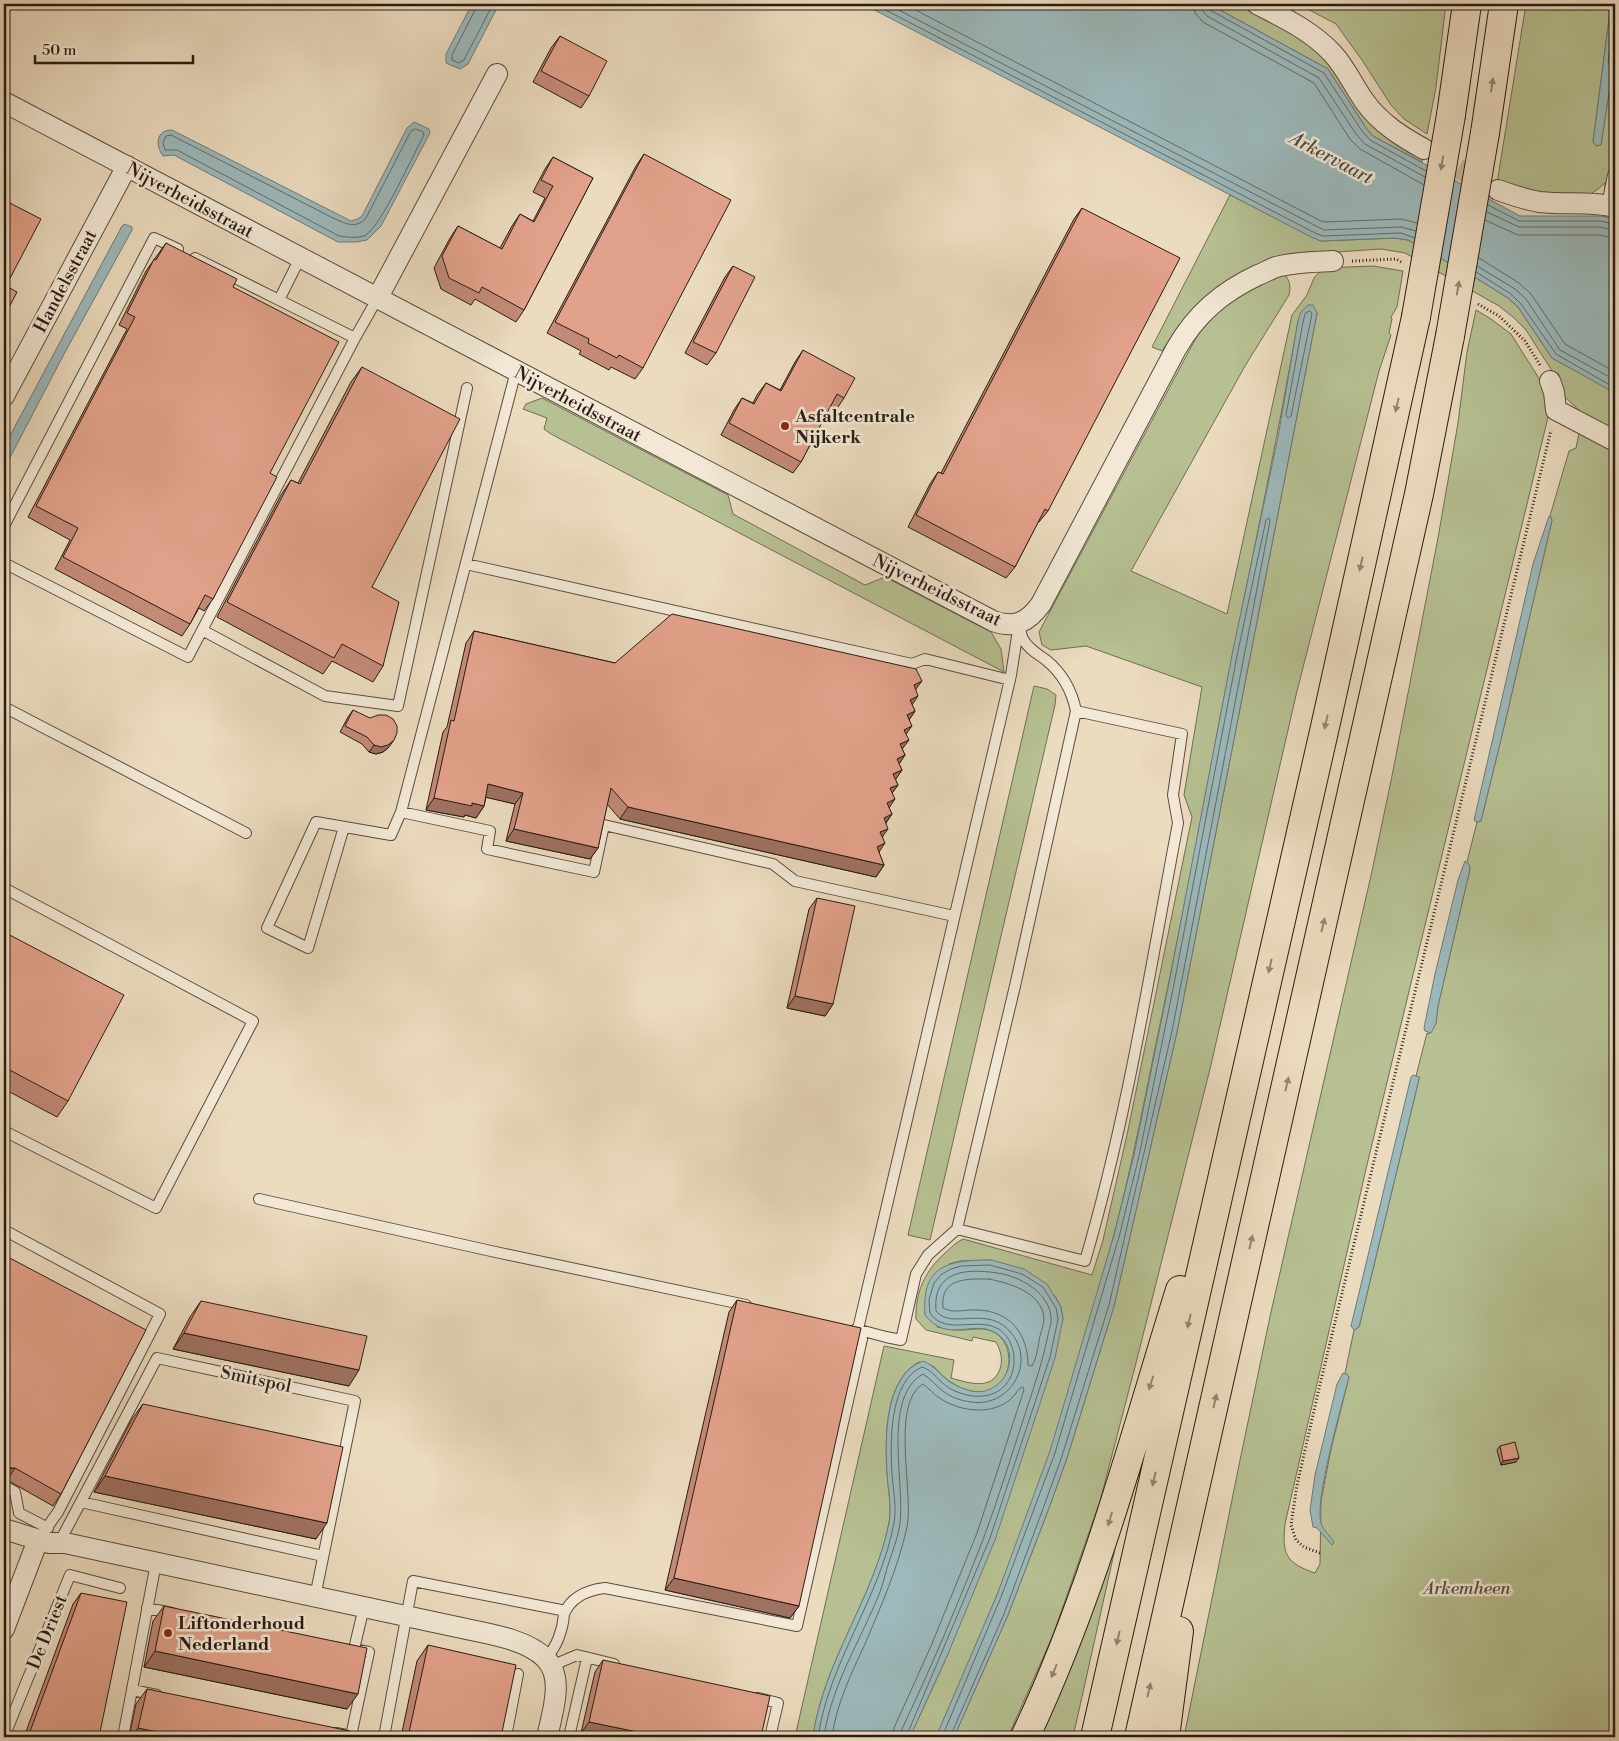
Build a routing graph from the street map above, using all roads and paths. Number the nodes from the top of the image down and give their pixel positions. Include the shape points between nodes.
1 (1257, 4) edge
2 (1467, 4) edge
3 (1504, 4) edge
4 (497, 74) dead end
5 (4, 102) edge
6 (1424, 149) tunnel mouth
7 (127, 166) junction
8 (1613, 175) dead end
9 (1498, 190) tunnel mouth
10 (1611, 206) edge
11 (300, 258) junction
12 (1396, 259) dead end
13 (1333, 261) joint
14 (377, 299) junction
15 (279, 300) junction
16 (1499, 316) dead end
17 (356, 338) junction
18 (516, 371) junction
19 (1550, 381) joint
20 (467, 388) dead end
21 (4, 396) edge
22 (1556, 410) junction
23 (1615, 441) edge
24 (4, 526) edge
25 (4, 563) edge
26 (466, 564) junction
27 (1019, 624) junction
28 (202, 630) junction
29 (1010, 680) junction
30 (4, 707) edge
31 (1076, 710) junction
32 (401, 812) junction
33 (344, 827) junction
34 (246, 833) dead end
35 (4, 888) edge
36 (954, 916) junction
37 (1243, 1085) junction
38 (4, 1131) edge
39 (259, 1199) dead end
40 (958, 1229) junction
41 (4, 1230) edge
42 (757, 1308) edge
43 (854, 1328) junction
44 (1204, 1448) junction
45 (4, 1486) edge
46 (81, 1502) junction
47 (4, 1529) edge
48 (48, 1537) junction
49 (1320, 1553) dead end
50 (323, 1556) junction
51 (156, 1563) junction
52 (120, 1588) dead end
53 (315, 1597) junction
54 (364, 1607) junction
55 (147, 1608) junction
56 (564, 1614) junction
57 (185, 1615) edge
58 (406, 1616) junction
59 (4, 1629) edge
60 (588, 1658) junction
61 (548, 1662) junction
62 (626, 1667) edge
63 (518, 1674) edge
64 (132, 1690) junction
65 (749, 1696) edge
66 (170, 1698) edge
67 (322, 1730) edge
68 (4, 1737) edge
69 (123, 1737) edge
70 (384, 1737) edge
71 (506, 1737) edge
72 (549, 1737) edge
73 (569, 1737) edge
74 (770, 1737) edge
75 (1025, 1737) edge
76 (1095, 1737) edge
77 (1138, 1737) edge
78 (1165, 1737) edge

1 - 6 street via 1302,27 1319,40 1334,55 1366,104 1397,134
2 -> 37 highway, bridge via 1416,317
44 -> 3 highway, bridge via 1415,513 1450,336
4 - 14 street
5 - 7 street, Nijverheidsstraat
7 - 11 street, Nijverheidsstraat
7 - 21 street, Handelsstraat
8 - 10 lane
9 - 10 street via 1540,202 1586,202
11 - 14 street, Nijverheidsstraat
11 - 15 lane
12 - 13 path
13 - 27 street, Nijverheidsstraat via 1275,267 1224,293 1197,319 1176,349 1041,604
14 - 17 lane
14 - 18 street, Nijverheidsstraat
15 - 17 lane
15 - 24 lane via 154,238
16 - 19 path via 1526,341
17 - 28 lane
18 - 26 lane
18 - 27 street, Nijverheidsstraat via 993,621
19 - 22 street
20 - 28 lane via 398,706 325,696
22 - 23 street
22 - 49 path via 1297,1485 1291,1525 1293,1534 1304,1547
25 - 28 lane via 188,657
26 - 29 lane via 912,664 925,659
26 - 32 lane
27 - 29 lane
27 - 31 lane via 1023,640 1065,681
29 - 36 lane
30 - 34 lane
31 - 40 lane
31 - 40 lane via 1182,734 1173,795 1178,823 1104,1198 1084,1261
32 - 33 lane via 391,835
32 - 36 lane via 490,831 486,849 594,872 604,825 773,864 795,881
33 - 33 lane via 316,822 267,928 308,948
35 - 38 lane via 253,1021 156,1208
36 - 43 lane
37 -> 75 highway via 1104,1541 1079,1611
37 -> 76 highway
39 - 42 lane
40 - 43 lane via 928,1255 916,1274 901,1340
41 - 48 lane via 160,1314
43 - 56 lane via 862,1339 797,1626 605,1588 578,1596
77 -> 44 highway
44 - 78 highway
45 - 48 lane via 15,1492 19,1513
46 - 48 lane, Smitspol
46 - 50 lane
46 - 50 lane, Smitspol via 136,1408 157,1358 355,1401 340,1453
47 - 48 street
48 - 51 street
48 - 59 street
50 - 53 lane, Smitspol
51 - 53 street
51 - 55 lane
52 - 68 lane, De Driest via 70,1575
53 - 54 street
54 - 58 street
54 - 67 lane via 349,1648 369,1652 351,1736
55 - 57 lane
55 - 64 lane
56 - 58 lane via 561,1610 413,1581
56 - 61 lane
58 - 61 street via 510,1640 535,1650
58 - 70 lane
60 - 61 lane via 577,1655
60 - 62 lane
60 - 73 lane
61 - 72 street via 555,1690
63 - 71 lane
64 - 66 lane
64 - 69 lane
65 - 74 lane via 778,1703

